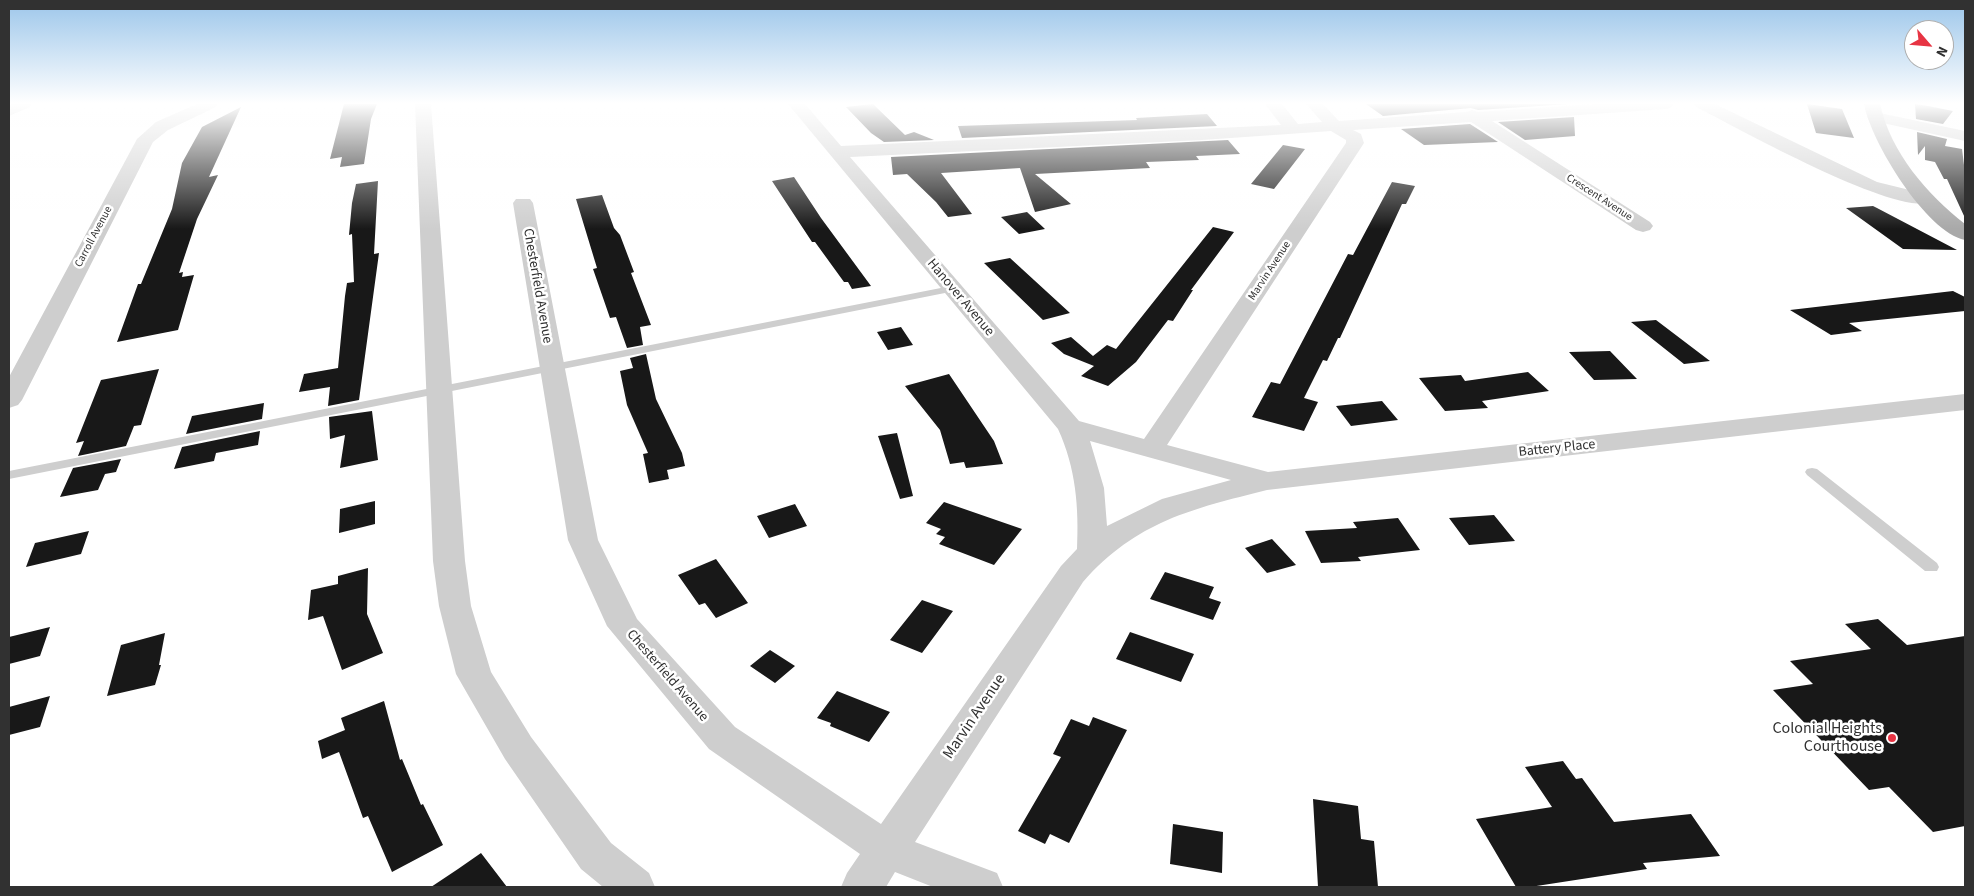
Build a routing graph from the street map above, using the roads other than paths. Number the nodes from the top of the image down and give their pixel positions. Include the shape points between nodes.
1 (142, 146) edge
2 (425, 146) edge
3 (831, 146) edge
4 (959, 146) edge
5 (1353, 146) edge
6 (1519, 146) edge
7 (1788, 146) edge
8 (1889, 146) edge
9 (836, 152) junction
10 (1922, 199) junction
11 (522, 203) dead end
12 (1643, 226) dead end
13 (1965, 234) edge
14 (951, 289) junction
15 (551, 368) junction
16 (440, 390) junction
17 (9, 400) edge
18 (1965, 402) edge
19 (1070, 427) junction
20 (1151, 449) junction
21 (1812, 472) dead end
22 (9, 475) edge
23 (1268, 481) junction
24 (1092, 552) junction
25 (1931, 567) dead end
26 (887, 850) junction
27 (634, 887) edge
28 (862, 887) edge
29 (982, 887) edge

1 - 17 street, Carroll Avenue
2 - 16 street
3 - 9 street, Hanover Avenue
4 - 9 street
5 - 20 street, Marvin Avenue
6 - 12 street, Crescent Avenue
7 - 10 street via 1870,186
8 - 10 main road via 1902,173
9 - 14 street, Hanover Avenue
10 - 13 main road
11 - 15 street, Chesterfield Avenue
14 - 15 lane
14 - 19 street, Hanover Avenue
15 - 16 lane
15 - 26 street, Chesterfield Avenue via 584,540 624,626 722,738
16 - 22 lane
16 - 27 street via 449,561 455,606 474,674 518,748 596,856
18 - 23 street, Battery Place
19 - 20 street
19 - 24 street via 1083,455 1091,496 1094,518
20 - 23 street, Battery Place
21 - 25 lane
23 - 24 street, Marvin Avenue via 1208,493 1175,504 1138,520
24 - 26 street, Marvin Avenue via 1072,574
26 - 28 street, Marvin Avenue
26 - 29 street, Chesterfield Avenue

